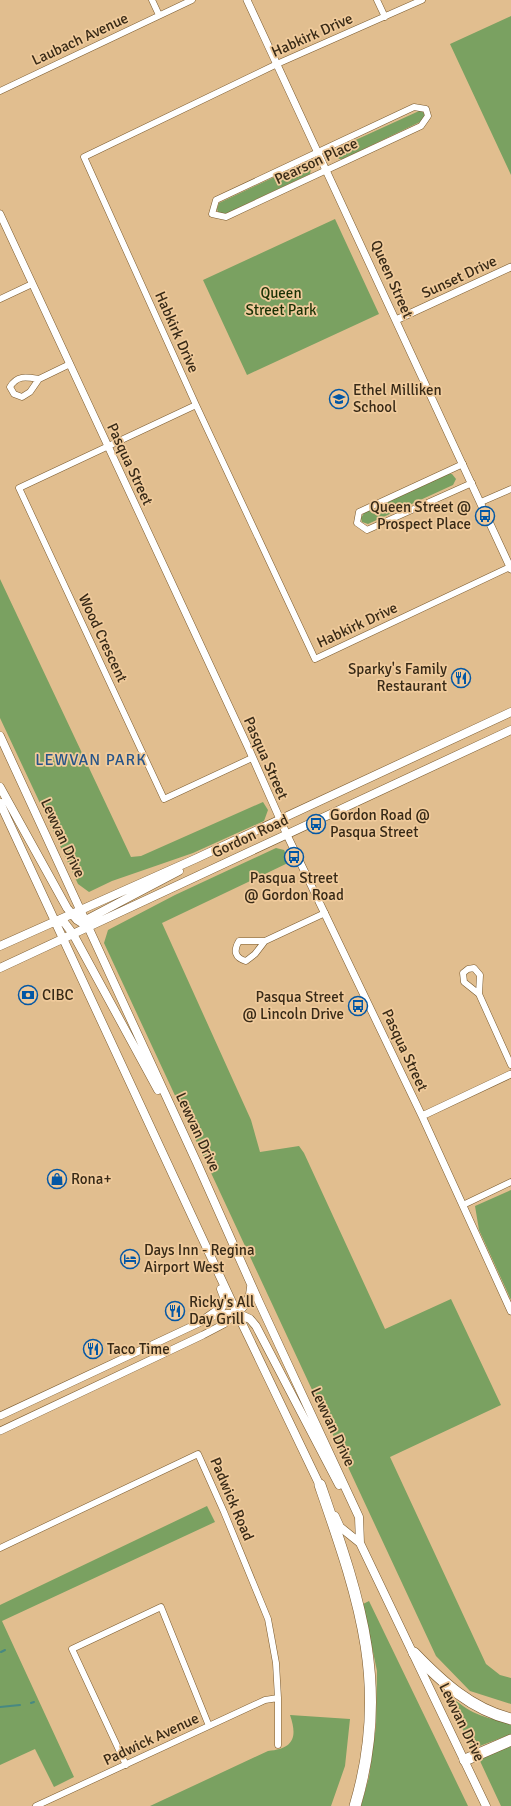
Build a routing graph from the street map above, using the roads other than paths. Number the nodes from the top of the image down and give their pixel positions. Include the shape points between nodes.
1 (152, 0) edge
2 (192, 0) edge
3 (247, 0) edge
4 (376, 0) edge
5 (422, 0) edge
6 (159, 15) junction
7 (385, 17) junction
8 (277, 64) junction
9 (0, 91) edge
10 (319, 153) junction
11 (327, 170) junction
12 (0, 214) edge
13 (511, 267) edge
14 (32, 284) junction
15 (0, 299) edge
16 (396, 320) junction
17 (70, 364) junction
18 (39, 379) dead end
19 (196, 405) junction
20 (107, 446) junction
21 (463, 464) junction
22 (472, 483) junction
23 (511, 489) edge
24 (481, 502) junction
25 (511, 568) edge
26 (511, 712) edge
27 (511, 730) edge
28 (0, 736) edge
29 (252, 758) junction
30 (0, 787) edge
31 (0, 803) edge
32 (280, 819) junction
33 (287, 835) junction
34 (195, 858) junction
35 (80, 910) junction
36 (325, 913) junction
37 (71, 914) junction
38 (55, 922) junction
39 (85, 923) junction
40 (71, 931) junction
41 (62, 939) junction
42 (265, 941) junction
43 (0, 946) edge
44 (0, 968) edge
45 (479, 994) dead end
46 (511, 1065) edge
47 (511, 1074) edge
48 (422, 1116) junction
49 (197, 1163) junction
50 (511, 1182) edge
51 (463, 1205) junction
52 (199, 1233) junction
53 (251, 1284) junction
54 (511, 1311) edge
55 (236, 1313) junction
56 (202, 1321) junction
57 (0, 1416) edge
58 (0, 1431) edge
59 (320, 1485) junction
60 (359, 1517) junction
61 (360, 1543) junction
62 (0, 1548) edge
63 (414, 1653) junction
64 (278, 1698) junction
65 (511, 1719) edge
66 (209, 1726) junction
67 (511, 1740) edge
68 (278, 1746) dead end
69 (465, 1760) junction
70 (126, 1765) junction
71 (36, 1806) edge
72 (354, 1806) edge
73 (486, 1806) edge

1 - 6 street
2 - 6 street, Laubach Avenue
3 - 8 street, Queen Street
4 - 7 street
5 - 7 street, Habkirk Drive
6 - 9 street, Laubach Avenue
7 - 8 street, Habkirk Drive
8 - 10 street, Queen Street
8 - 19 street, Habkirk Drive via 84,156
10 - 11 street, Queen Street
10 - 11 street, Pearson Place via 414,107 426,109 428,116 421,126
10 - 11 street, Pearson Place via 216,200 212,214 226,217
11 - 16 street, Queen Street
12 - 14 street, Pasqua Street
13 - 16 street, Sunset Drive
14 - 15 street
14 - 17 street, Pasqua Street
16 - 21 street, Queen Street
17 - 18 street
17 - 20 street, Pasqua Street
19 - 20 street
19 - 25 street, Habkirk Drive via 315,659
20 - 29 street, Pasqua Street
20 - 29 street, Wood Crescent via 19,488 22,495 164,799
21 - 22 street, Queen Street
21 - 22 street via 359,512 358,523 367,530
22 - 24 street, Queen Street
23 - 24 street
24 - 25 street, Queen Street
26 - 32 main road, Gordon Road
27 - 33 main road, Gordon Road
28 - 35 main road, Lewvan Drive
29 - 32 street, Pasqua Street
30 - 37 main road
31 - 38 main road, Lewvan Drive
32 - 33 street, Pasqua Street
32 - 34 main road, Gordon Road
33 - 36 street, Pasqua Street
33 - 39 main road, Gordon Road
34 - 35 main road, Gordon Road
34 - 39 main road via 184,868
35 - 37 main road, Gordon Road
35 - 39 main road, Lewvan Drive
36 - 42 street
36 - 48 street, Pasqua Street
37 - 38 main road, Gordon Road
37 - 39 main road
38 - 40 main road via 62,921
38 - 41 main road, Lewvan Drive
38 - 43 main road, Gordon Road
39 - 40 main road, Gordon Road
39 - 49 main road, Lewvan Drive
40 - 41 main road, Gordon Road
40 - 49 main road
41 - 44 main road, Gordon Road
41 - 52 main road, Lewvan Drive
42 - 42 street via 239,941 235,953 239,959 246,961
45 - 46 street
47 - 48 street
48 - 51 street, Pasqua Street
49 - 53 main road, Lewvan Drive
50 - 51 street
51 - 54 street, Pasqua Street
52 - 55 main road, Lewvan Drive
52 - 56 main road via 224,1297 222,1307
53 - 55 main road via 251,1294 244,1307
53 - 60 main road, Lewvan Drive
55 - 56 street via 218,1314
55 - 58 street via 224,1324 203,1335
55 - 59 main road, Lewvan Drive
55 - 60 main road via 250,1319 256,1326 327,1464
56 - 57 street
59 - 61 main road, Lewvan Drive via 340,1527
59 - 72 highway via 358,1600 369,1660 371,1703 368,1743 363,1777
60 - 61 main road, Lewvan Drive
61 - 63 main road, Lewvan Drive
62 - 64 street, Padwick Road via 198,1454 268,1619 276,1663
63 - 65 highway via 455,1692 479,1707
63 - 69 main road, Lewvan Drive
64 - 66 street, Padwick Avenue via 265,1700
64 - 68 street, Padwick Road
66 - 70 street, Padwick Avenue
66 - 70 street via 161,1607 72,1649
67 - 69 highway
69 - 73 main road, Lewvan Drive
70 - 71 street, Padwick Avenue

